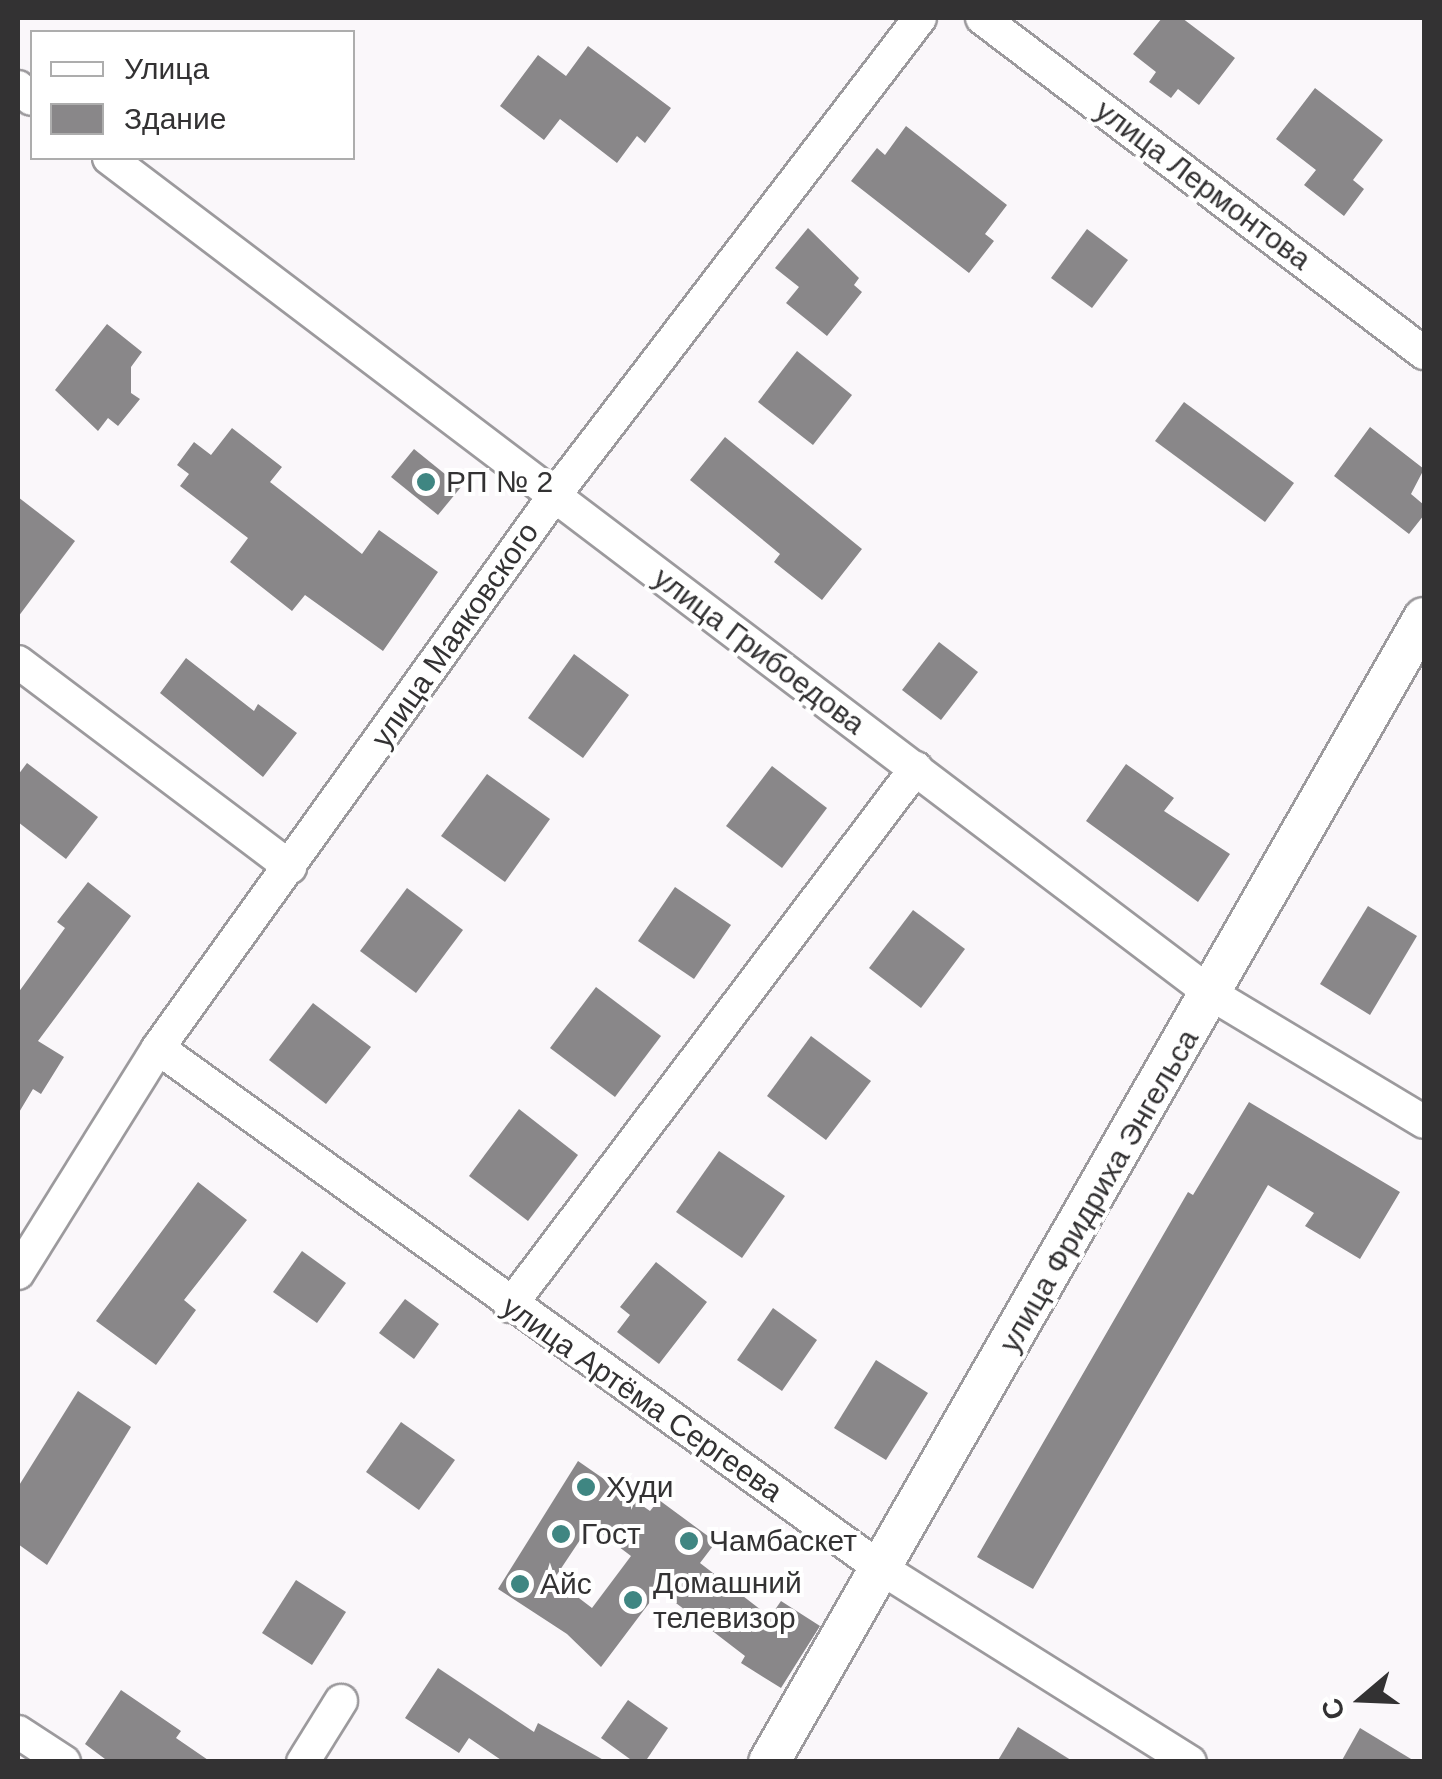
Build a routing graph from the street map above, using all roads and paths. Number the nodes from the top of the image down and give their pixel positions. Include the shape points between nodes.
1 (920, 18) edge
2 (982, 18) edge
3 (113, 160) edge
4 (1424, 353) edge
5 (554, 496) junction
6 (1424, 618) edge
7 (18, 662) edge
8 (916, 768) junction
9 (290, 867) junction
10 (1213, 995) junction
11 (158, 1048) junction
12 (1424, 1122) edge
13 (18, 1273) edge
14 (510, 1306) junction
15 (879, 1568) junction
16 (341, 1700) dead end
17 (18, 1732) edge
18 (64, 1762) edge
19 (302, 1762) edge
20 (768, 1762) edge
21 (1190, 1762) edge

1 - 5 street, улица Маяковского
2 - 4 street, улица Лермонтова
3 - 5 street, улица Грибоедова
5 - 8 street, улица Грибоедова
5 - 9 street, улица Маяковского
6 - 10 street, улица Фридриха Энгельса
7 - 9 street
8 - 10 street, улица Грибоедова
8 - 14 street
9 - 11 street, улица Маяковского
10 - 12 street, улица Грибоедова
10 - 15 street, улица Фридриха Энгельса
11 - 13 street, улица Маяковского
11 - 14 street, улица Артёма Сергеева
14 - 15 street, улица Артёма Сергеева
15 - 20 street, улица Фридриха Энгельса
15 - 21 street, улица Артёма Сергеева
16 - 19 street
17 - 18 street

